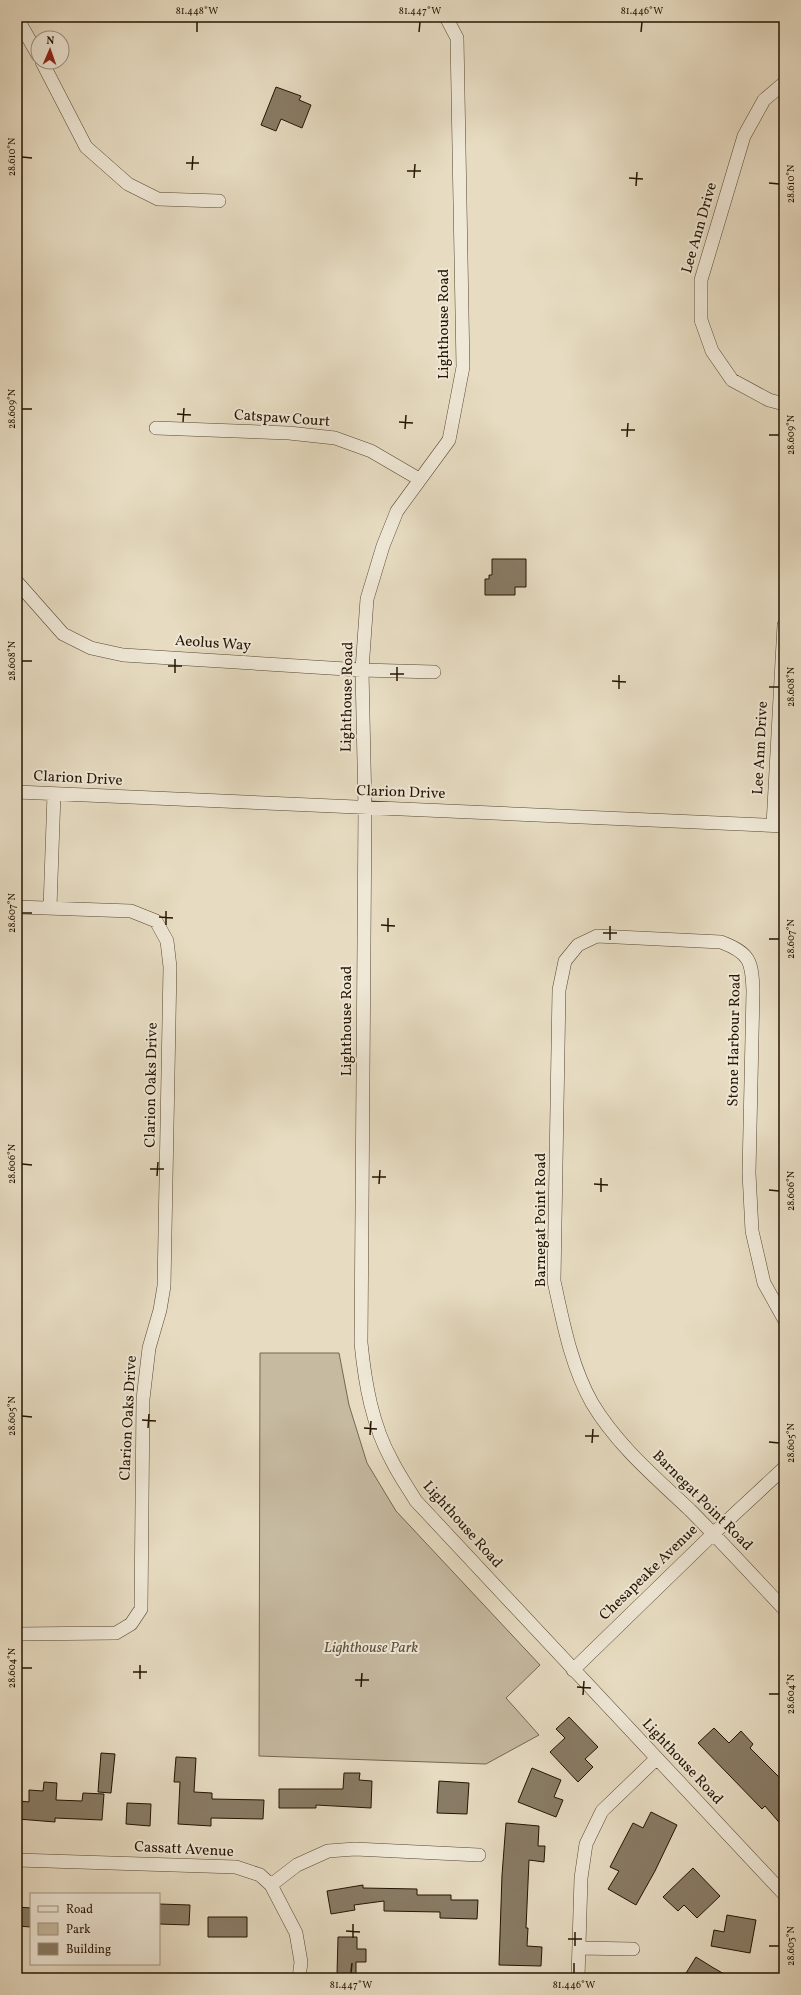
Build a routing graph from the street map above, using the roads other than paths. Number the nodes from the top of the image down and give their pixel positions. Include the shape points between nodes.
1 (446, 17) edge
2 (17, 18) edge
3 (30, 41) edge
4 (46, 70) edge
5 (784, 83) edge
6 (219, 201) dead end
7 (784, 404) edge
8 (156, 428) dead end
9 (419, 479) junction
10 (17, 582) edge
11 (784, 625) edge
12 (362, 670) junction
13 (434, 672) dead end
14 (17, 792) edge
15 (54, 794) junction
16 (365, 808) junction
17 (779, 825) edge
18 (17, 907) edge
19 (50, 907) junction
20 (559, 990) joint
21 (784, 1319) edge
22 (784, 1468) edge
23 (713, 1534) junction
24 (784, 1609) edge
25 (17, 1634) edge
26 (573, 1670) junction
27 (656, 1759) junction
28 (479, 1855) dead end
29 (17, 1860) edge
30 (271, 1885) junction
31 (784, 1894) edge
32 (579, 1948) junction
33 (632, 1949) dead end
34 (299, 1978) edge
35 (578, 1978) edge

1 - 9 street, Lighthouse Road via 458,38 463,366 449,440
2 - 3 street
4 - 6 street via 86,147 128,184 158,198
5 - 7 street, Lee Ann Drive via 764,100 744,136 701,280 701,320 712,350 732,380 769,400
8 - 9 street, Catspaw Court via 289,433 335,438 371,451
9 - 12 street, Lighthouse Road via 397,510 383,546 368,599
10 - 12 street, Aeolus Way via 63,634 91,648 123,654
11 - 17 street, Lee Ann Drive
12 - 13 street, Aeolus Way
12 - 16 street, Lighthouse Road
14 - 15 street, Clarion Drive
15 - 16 street, Clarion Drive
15 - 19 street
16 - 17 street, Clarion Drive
16 - 26 street, Lighthouse Road via 362,1343 366,1385 376,1422 391,1460 416,1501
18 - 19 street, Clarion Oaks Drive
19 - 25 street, Clarion Oaks Drive via 132,911 156,921 167,941 170,967 164,1286 149,1348 143,1399 141,1609 131,1624 116,1633
20 - 21 street, Stone Harbour Road via 566,961 578,945 597,936 721,942 737,948 752,966 749,1173 752,1231 764,1283
20 - 23 street, Barnegat Point Road via 554,1281 564,1327 576,1368 592,1402 619,1441
22 - 23 street, Chesapeake Avenue
23 - 24 street, Barnegat Point Road
23 - 26 street, Chesapeake Avenue
26 - 27 street, Lighthouse Road
27 - 31 street, Lighthouse Road
27 - 32 street via 602,1811 586,1844 581,1878
28 - 30 street via 355,1849 328,1851 297,1865
29 - 30 street, Cassatt Avenue via 236,1867 260,1875
30 - 34 street via 296,1933 301,1962
32 - 33 street
32 - 35 street

